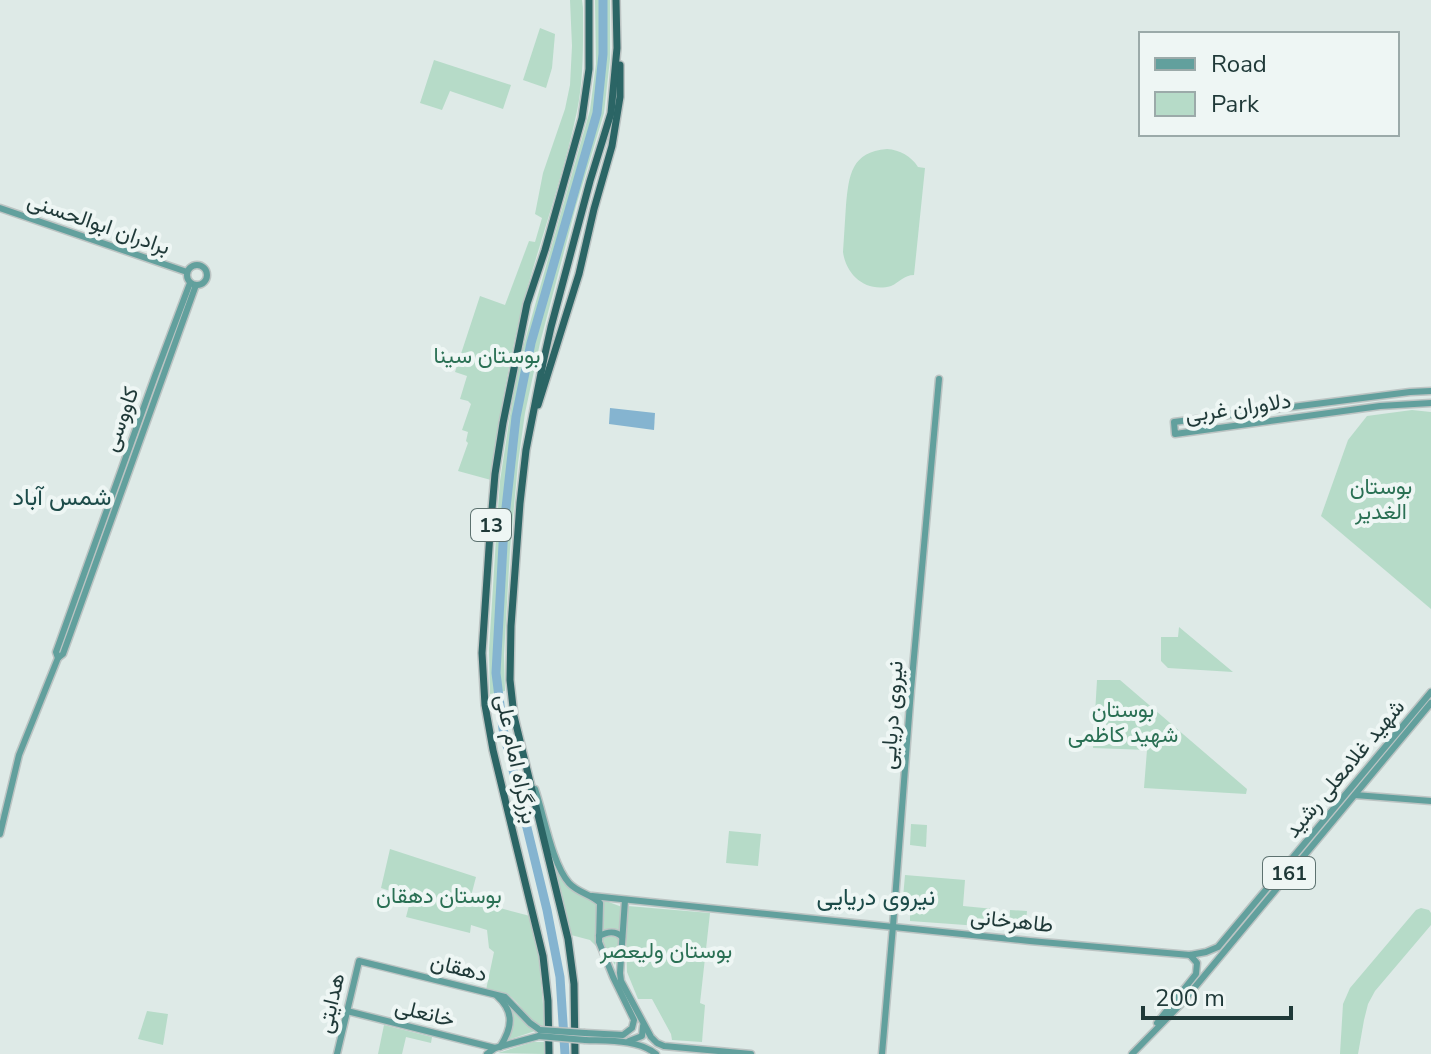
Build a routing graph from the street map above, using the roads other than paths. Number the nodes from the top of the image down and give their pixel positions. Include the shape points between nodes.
1 (589, 0) edge
2 (616, 0) edge
3 (617, 48) junction
4 (0, 208) edge
5 (187, 272) junction
6 (193, 284) junction
7 (939, 379) dead end
8 (1431, 391) edge
9 (1431, 403) edge
10 (526, 450) junction
11 (1431, 692) edge
12 (1431, 703) edge
13 (1381, 757) junction
14 (525, 764) junction
15 (1355, 795) junction
16 (1431, 801) edge
17 (0, 834) edge
18 (592, 896) junction
19 (625, 900) junction
20 (893, 926) junction
21 (599, 936) junction
22 (622, 937) junction
23 (1190, 955) junction
24 (359, 961) joint
25 (494, 994) junction
26 (347, 1011) junction
27 (643, 1026) junction
28 (539, 1033) junction
29 (585, 1036) junction
30 (1144, 1041) junction
31 (623, 1042) junction
32 (498, 1047) junction
33 (676, 1047) junction
34 (337, 1054) edge
35 (487, 1054) edge
36 (549, 1054) edge
37 (575, 1054) edge
38 (656, 1054) edge
39 (670, 1054) edge
40 (751, 1054) edge
41 (882, 1054) edge
42 (1132, 1054) edge

1 - 36 highway, بزرگراه امام علی / 13 via 584,105 527,304 503,423 482,653 493,750 543,956
2 - 3 highway, بزرگراه امام علی / 13
3 - 10 highway, بزرگراه امام علی / 13 via 611,113 551,327
3 - 10 highway via 620,97 612,146
4 - 5 main road, برادران ابوالحسنی
5 - 6 main road
5 - 6 main road via 194,266 205,270 205,281
6 - 17 main road, کاووسی via 63,654 19,755
7 - 20 main road, نیروی دریایی
8 - 9 main road, دلاوران غربی via 1174,422 1175,434
10 - 14 highway, بزرگراه امام علی / 13 via 510,680
11 - 13 main road, شهید غلامعلی رشید / 161
12 - 13 main road, شهید غلامعلی رشید / 161
13 - 15 main road, شهید غلامعلی رشید / 161
13 - 23 main road, شهید غلامعلی رشید / 161 via 1218,947
14 - 18 main road via 560,868 573,886
14 - 37 highway, بزرگراه امام علی / 13 via 568,939
15 - 16 main road
15 - 30 main road, شهید غلامعلی رشید / 161
18 - 19 main road, طاهرخانی
18 - 21 main road via 601,906
19 - 20 main road, طاهرخانی
19 - 22 main road
20 - 23 main road, طاهرخانی
20 - 41 main road, نیروی دریایی
21 - 22 main road via 611,932
21 - 29 main road via 634,1020 627,1033
22 - 27 main road via 621,981
23 - 30 main road, شهید غلامعلی رشید / 161 via 1197,963 1196,974
24 - 25 main road, دهقان
24 - 26 main road, هدایتی
25 - 28 main road, دهقان via 509,1000
25 - 32 main road via 510,1013
26 - 32 main road, خانعلی
26 - 34 main road, هدایتی
27 - 31 main road via 642,1036
27 - 33 main road via 657,1043
28 - 29 main road, bridge
28 - 32 main road
29 - 31 main road
30 - 42 main road, شهید غلامعلی رشید / 161
31 - 38 main road
32 - 35 main road
33 - 39 main road
33 - 40 main road

